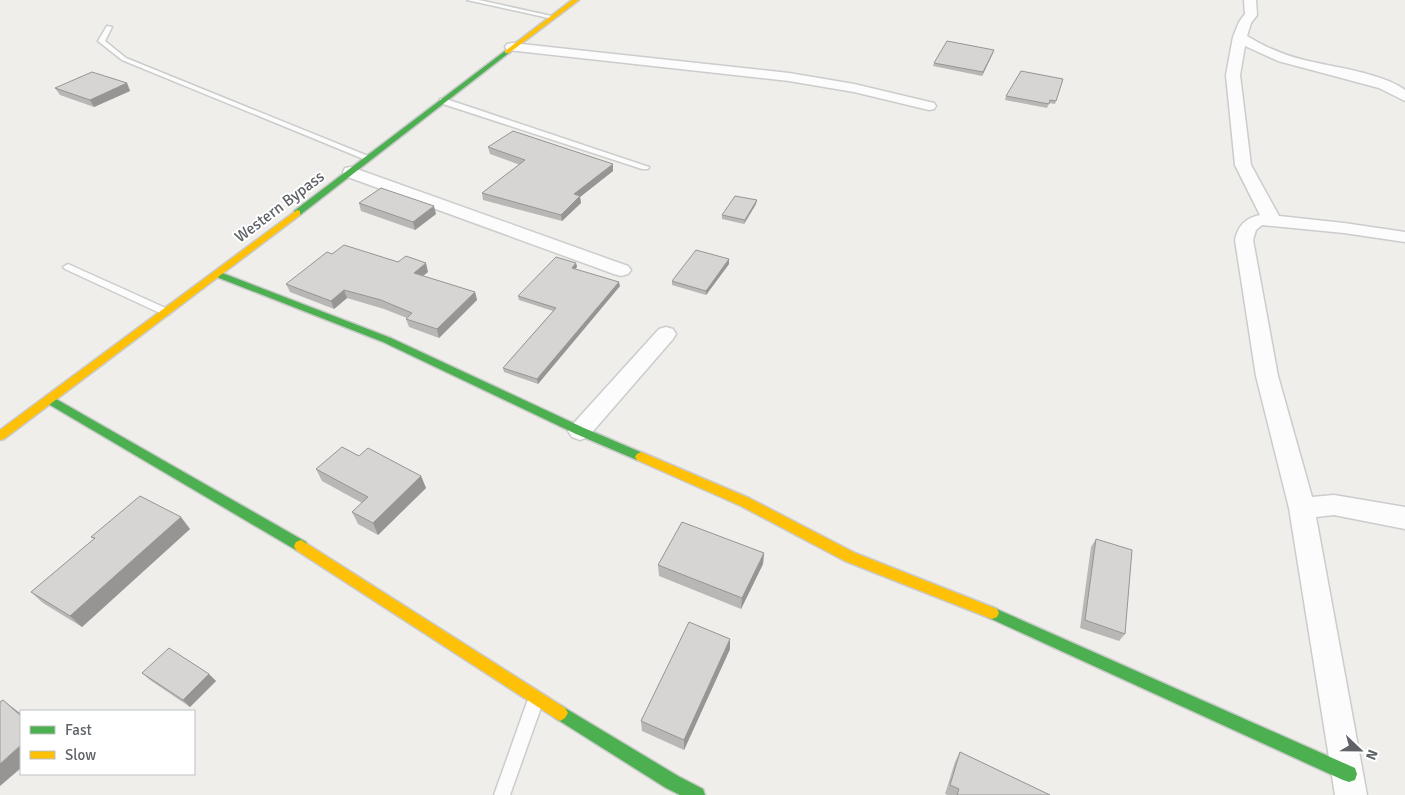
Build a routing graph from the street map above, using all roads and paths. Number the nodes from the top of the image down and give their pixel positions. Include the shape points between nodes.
1 (470, 0) edge
2 (576, 0) edge
3 (1250, 0) edge
4 (553, 17) junction
5 (109, 27) dead end
6 (1240, 37) junction
7 (512, 47) junction
8 (1405, 97) edge
9 (443, 101) junction
10 (929, 106) dead end
11 (369, 158) junction
12 (645, 167) dead end
13 (351, 172) junction
14 (1272, 220) junction
15 (1405, 237) edge
16 (68, 267) dead end
17 (620, 270) dead end
18 (217, 274) junction
19 (166, 312) junction
20 (666, 334) dead end
21 (49, 399) junction
22 (580, 431) junction
23 (0, 436) edge
24 (1302, 508) junction
25 (1405, 518) edge
26 (536, 698) junction
27 (1350, 784) edge
28 (502, 795) edge
29 (697, 795) edge

1 - 4 lane
2 - 4 street, Western Bypass
3 - 6 street via 1251,15
4 - 7 street, Western Bypass
5 - 11 lane via 101,42 124,59
6 - 8 street via 1260,50 1399,90
6 - 14 street via 1233,75 1243,165
7 - 9 street, Western Bypass
7 - 10 street via 789,77
9 - 11 street, Western Bypass
9 - 12 lane
11 - 13 street, Western Bypass
13 - 17 street
13 - 18 street, Western Bypass
14 - 15 street
14 - 24 street via 1252,222 1246,229 1244,240 1267,376
16 - 19 lane
18 - 19 street, Western Bypass
18 - 22 street via 387,340
19 - 21 street, Western Bypass
20 - 22 street
21 - 23 street, Western Bypass
21 - 26 street via 324,559
22 - 27 street via 745,502 850,557 974,605
24 - 25 street via 1334,505
24 - 27 street
26 - 28 lane
26 - 29 street

